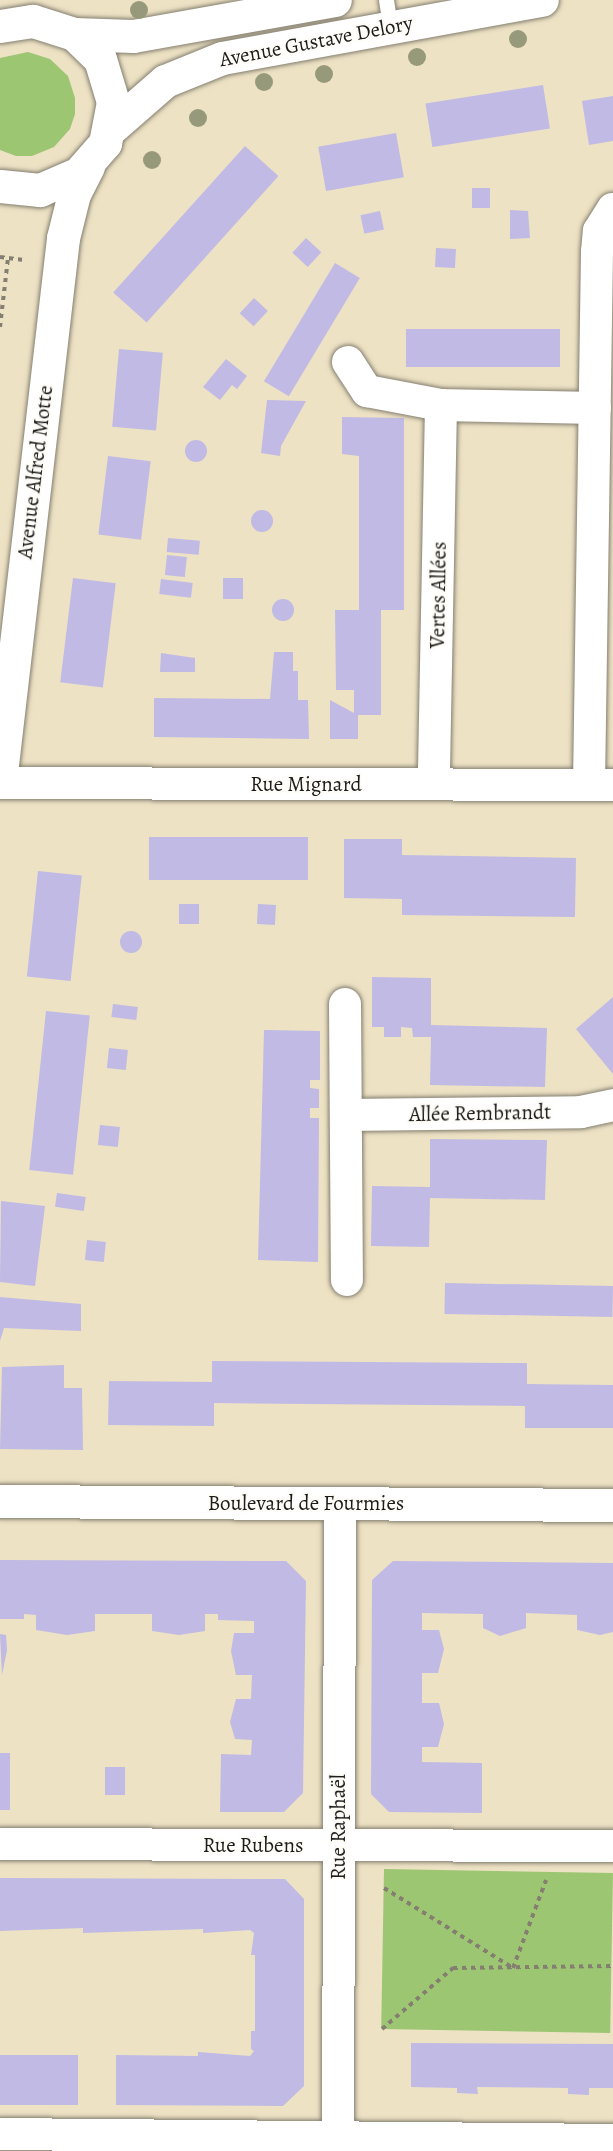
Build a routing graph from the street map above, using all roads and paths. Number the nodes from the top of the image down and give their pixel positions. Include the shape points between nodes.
1 (335, 0) edge
2 (542, 0) edge
3 (248, 7) edge
4 (388, 13) edge
5 (65, 21) edge
6 (3, 24) edge
7 (110, 129) junction
8 (88, 166) junction
9 (0, 186) edge
10 (613, 209) edge
11 (8, 258) dead end
12 (0, 327) edge
13 (348, 362) dead end
14 (441, 405) junction
15 (595, 408) junction
16 (0, 782) edge
17 (434, 784) junction
18 (601, 785) edge
19 (345, 1004) dead end
20 (613, 1104) edge
21 (346, 1115) junction
22 (347, 1280) dead end
23 (0, 1501) edge
24 (340, 1503) junction
25 (613, 1505) edge
26 (0, 1844) edge
27 (338, 1845) junction
28 (613, 1846) edge
29 (549, 1871) dead end
30 (384, 1888) dead end
31 (613, 1966) edge
32 (513, 1968) junction
33 (382, 2029) dead end
34 (0, 2134) edge
35 (613, 2140) edge
36 (338, 2144) edge

1 - 3 main road, Avenue Gustave Delory
2 - 4 main road, Avenue Gustave Delory
3 - 5 main road, Avenue Gustave Delory via 133,36
4 - 7 main road, Avenue Gustave Delory via 192,68 155,88
5 - 6 main road, Avenue Gustave Delory
5 - 7 main road via 94,52 108,76 113,102
7 - 8 main road, Avenue Alfred Motte
8 - 9 main road via 51,187 30,191
8 - 16 main road, Avenue Alfred Motte via 68,214 59,264
10 - 15 street via 599,231 597,252
11 - 12 path
13 - 14 street via 367,391
14 - 15 street
14 - 17 street, Vertes Allées
15 - 18 street
16 - 17 street, Rue Mignard
17 - 18 street, Rue Mignard
19 - 21 street
20 - 21 street, Allée Rembrandt via 581,1112
21 - 22 street
23 - 24 main road, Boulevard de Fourmies
24 - 25 main road, Boulevard de Fourmies
24 - 27 street, Rue Raphaël
26 - 27 street, Rue Rubens
27 - 28 street, Rue Rubens
27 - 36 street, Rue Raphaël
29 - 32 path
30 - 32 path
31 - 32 path
32 - 33 path via 453,1968
34 - 36 street
35 - 36 street

